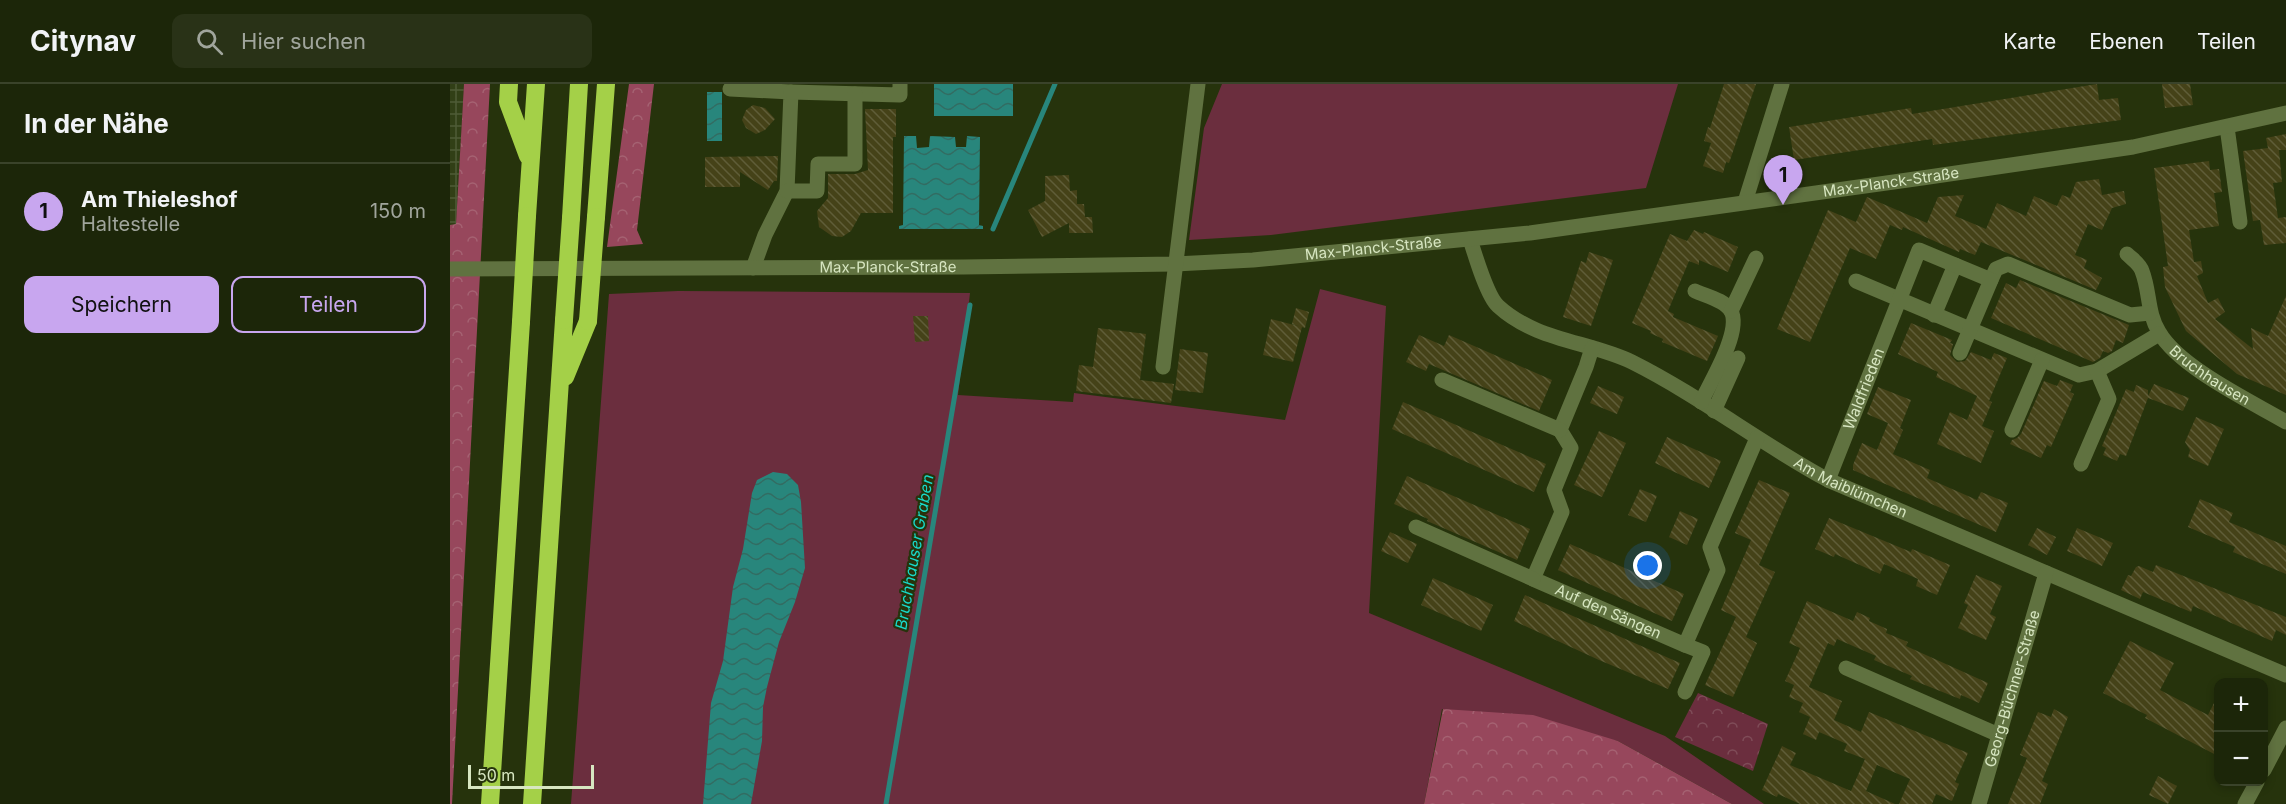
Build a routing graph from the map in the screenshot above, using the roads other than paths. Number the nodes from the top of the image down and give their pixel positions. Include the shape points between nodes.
1 (509, 84) edge
2 (536, 84) edge
3 (579, 84) edge
4 (606, 84) edge
5 (900, 84) edge
6 (1198, 84) edge
7 (1782, 84) edge
8 (819, 88) edge
9 (730, 89) dead end
10 (791, 92) junction
11 (855, 94) junction
12 (2286, 113) edge
13 (2227, 127) junction
14 (531, 164) junction
15 (788, 191) junction
16 (1745, 202) junction
17 (2240, 222) dead end
18 (1470, 239) junction
19 (2127, 254) dead end
20 (1756, 258) dead end
21 (1175, 264) junction
22 (1955, 265) junction
23 (753, 268) junction
24 (450, 269) edge
25 (1991, 280) junction
26 (1856, 282) dead end
27 (1695, 291) dead end
28 (1899, 300) junction
29 (1731, 311) junction
30 (2150, 313) junction
31 (1934, 315) junction
32 (1970, 330) junction
33 (2159, 334) junction
34 (1592, 348) junction
35 (1960, 353) dead end
36 (1738, 358) dead end
37 (2042, 360) junction
38 (1163, 367) dead end
39 (2097, 371) junction
40 (1442, 380) dead end
41 (559, 393) junction
42 (1701, 402) junction
43 (1714, 411) junction
44 (2286, 422) edge
45 (1560, 430) junction
46 (2012, 430) dead end
47 (1757, 438) junction
48 (2081, 464) dead end
49 (1828, 480) junction
50 (1416, 527) dead end
51 (2046, 573) junction
52 (1533, 579) junction
53 (1685, 645) junction
54 (1846, 668) dead end
55 (2286, 675) edge
56 (1685, 692) dead end
57 (2286, 728) edge
58 (1999, 735) junction
59 (2268, 762) edge
60 (2255, 786) edge
61 (490, 804) edge
62 (532, 804) edge
63 (1979, 804) edge
64 (2246, 804) edge

1 - 14 highway via 508,102
2 - 14 highway
3 - 41 highway, bridge
4 - 41 highway, bridge via 588,321
5 - 11 street via 900,95
6 - 21 street
7 - 16 street
8 - 10 street
8 - 11 street
9 - 10 street
10 - 15 street
11 - 15 street via 855,164 819,164 817,191
12 - 13 street, Max-Planck-Straße
13 - 16 street, Max-Planck-Straße via 2133,147
13 - 17 street
14 - 61 highway, bridge
15 - 23 street
16 - 18 street, Max-Planck-Straße
18 - 21 street, Max-Planck-Straße
18 - 34 street, Am Maiblümchen via 1496,305 1532,329
19 - 30 street, Bruchhausen via 2142,268
20 - 29 street
21 - 23 street, Max-Planck-Straße
21 - 38 street
22 - 25 street, Waldfrieden
22 - 28 street, Waldfrieden via 1919,250
22 - 31 street
23 - 24 street, Max-Planck-Straße
25 - 30 street via 1996,269 2008,264 2130,315
25 - 32 street
26 - 28 street
27 - 29 street via 1723,303
28 - 31 street
28 - 49 street, Waldfrieden
29 - 42 street via 1730,342
30 - 33 street, Bruchhausen
31 - 32 street
32 - 35 street
32 - 37 street
33 - 39 street
33 - 44 street, Bruchhausen via 2200,371
34 - 42 street, Am Maiblümchen via 1630,362
34 - 45 street
36 - 43 street
37 - 39 street via 2079,375
37 - 46 street
39 - 48 street via 2109,399
40 - 45 street
41 - 62 highway
42 - 43 street, Am Maiblümchen
43 - 47 street, Am Maiblümchen
45 - 52 street via 1571,448 1554,490 1562,512
47 - 49 street, Am Maiblümchen
47 - 53 street via 1710,546 1718,570
49 - 51 street, Am Maiblümchen
50 - 52 street, Auf den Sängen
51 - 55 street, Am Maiblümchen
51 - 58 street, Georg-Büchner-Straße
52 - 53 street, Auf den Sängen
53 - 56 street via 1702,652
54 - 58 street
57 - 59 street
58 - 63 street, Georg-Büchner-Straße
60 - 64 street

